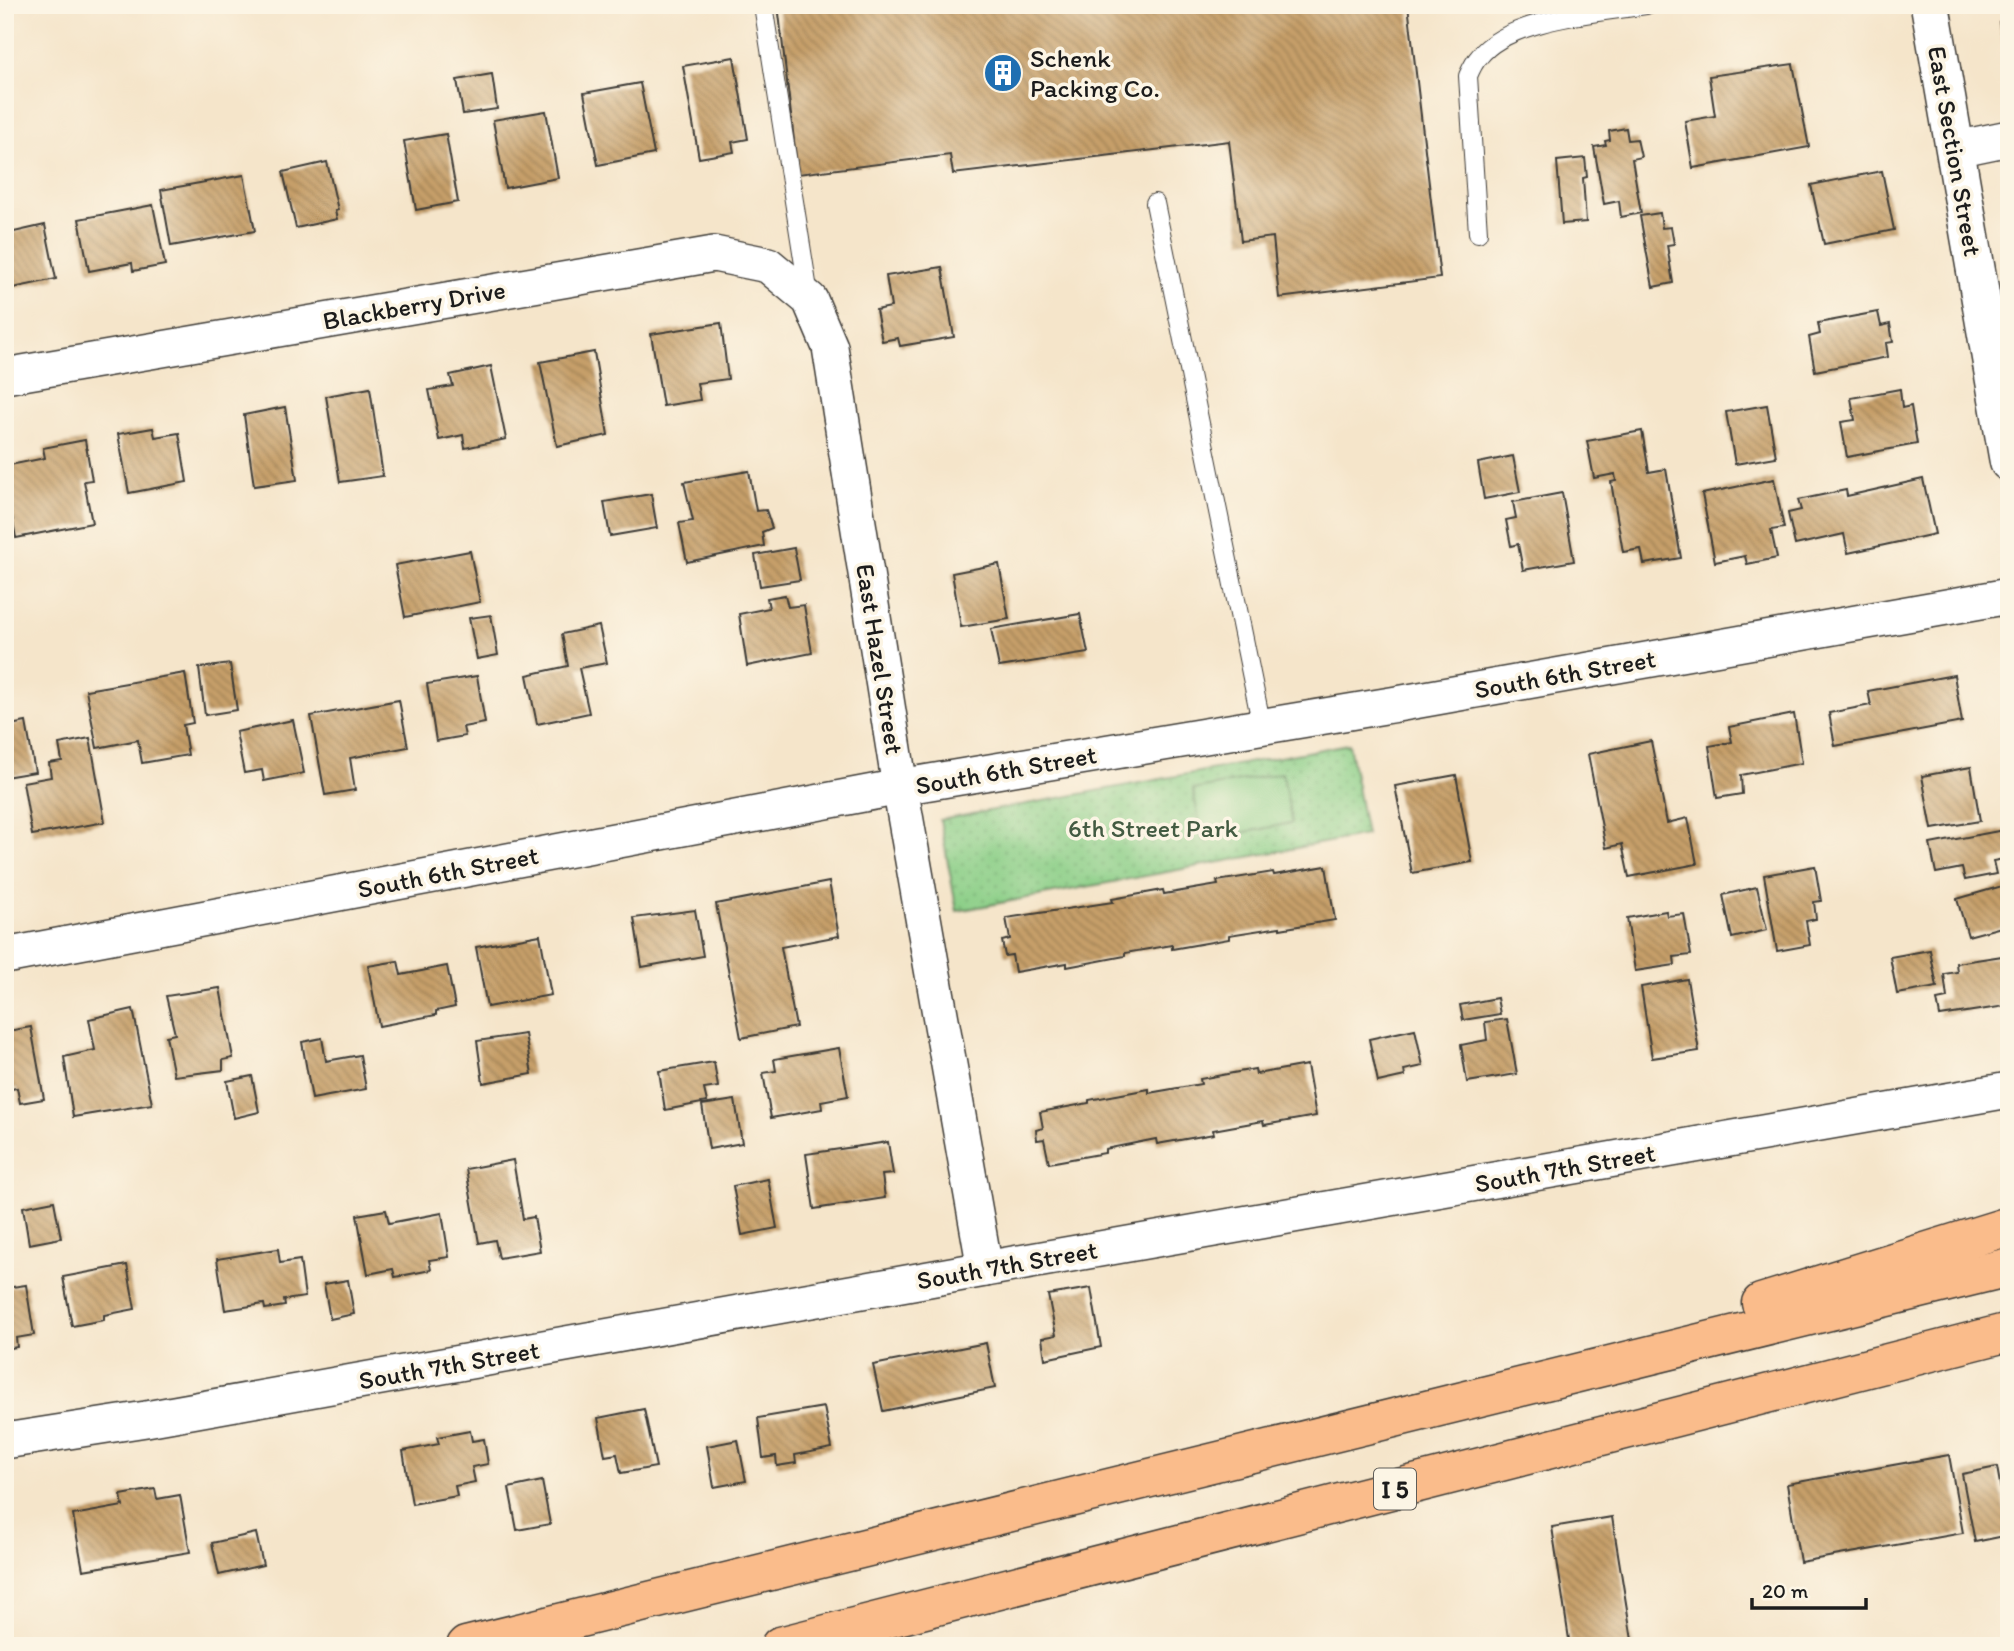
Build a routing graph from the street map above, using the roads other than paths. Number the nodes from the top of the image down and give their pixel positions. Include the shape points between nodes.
1 (763, 5) edge
2 (1647, 5) edge
3 (1930, 5) edge
4 (2009, 138) edge
5 (1956, 149) junction
6 (1155, 204) dead end
7 (1478, 233) dead end
8 (810, 300) junction
9 (2000, 354) edge
10 (5, 376) edge
11 (2009, 462) edge
12 (2009, 596) edge
13 (1262, 727) junction
14 (900, 788) junction
15 (5, 956) edge
16 (2009, 1090) edge
17 (2009, 1226) edge
18 (2009, 1266) edge
19 (985, 1269) junction
20 (2009, 1332) edge
21 (1377, 1421) junction
22 (5, 1441) edge
23 (466, 1646) edge
24 (780, 1646) edge

1 - 8 lane
2 - 7 lane via 1528,26 1479,56 1468,76
3 - 5 street, East Section Street
4 - 5 street
5 - 9 street, East Section Street
6 - 13 lane
8 - 10 street, Blackberry Drive via 768,265 714,254
8 - 14 street, East Hazel Street via 830,347
9 - 11 street, East Section Street
12 - 13 street, South 6th Street
13 - 14 street, South 6th Street
14 - 15 street, South 6th Street
14 - 19 street, East Hazel Street
16 - 19 street, South 7th Street
17 - 21 highway
18 - 21 highway
19 - 22 street, South 7th Street
20 - 24 highway, I 5
21 - 23 highway

